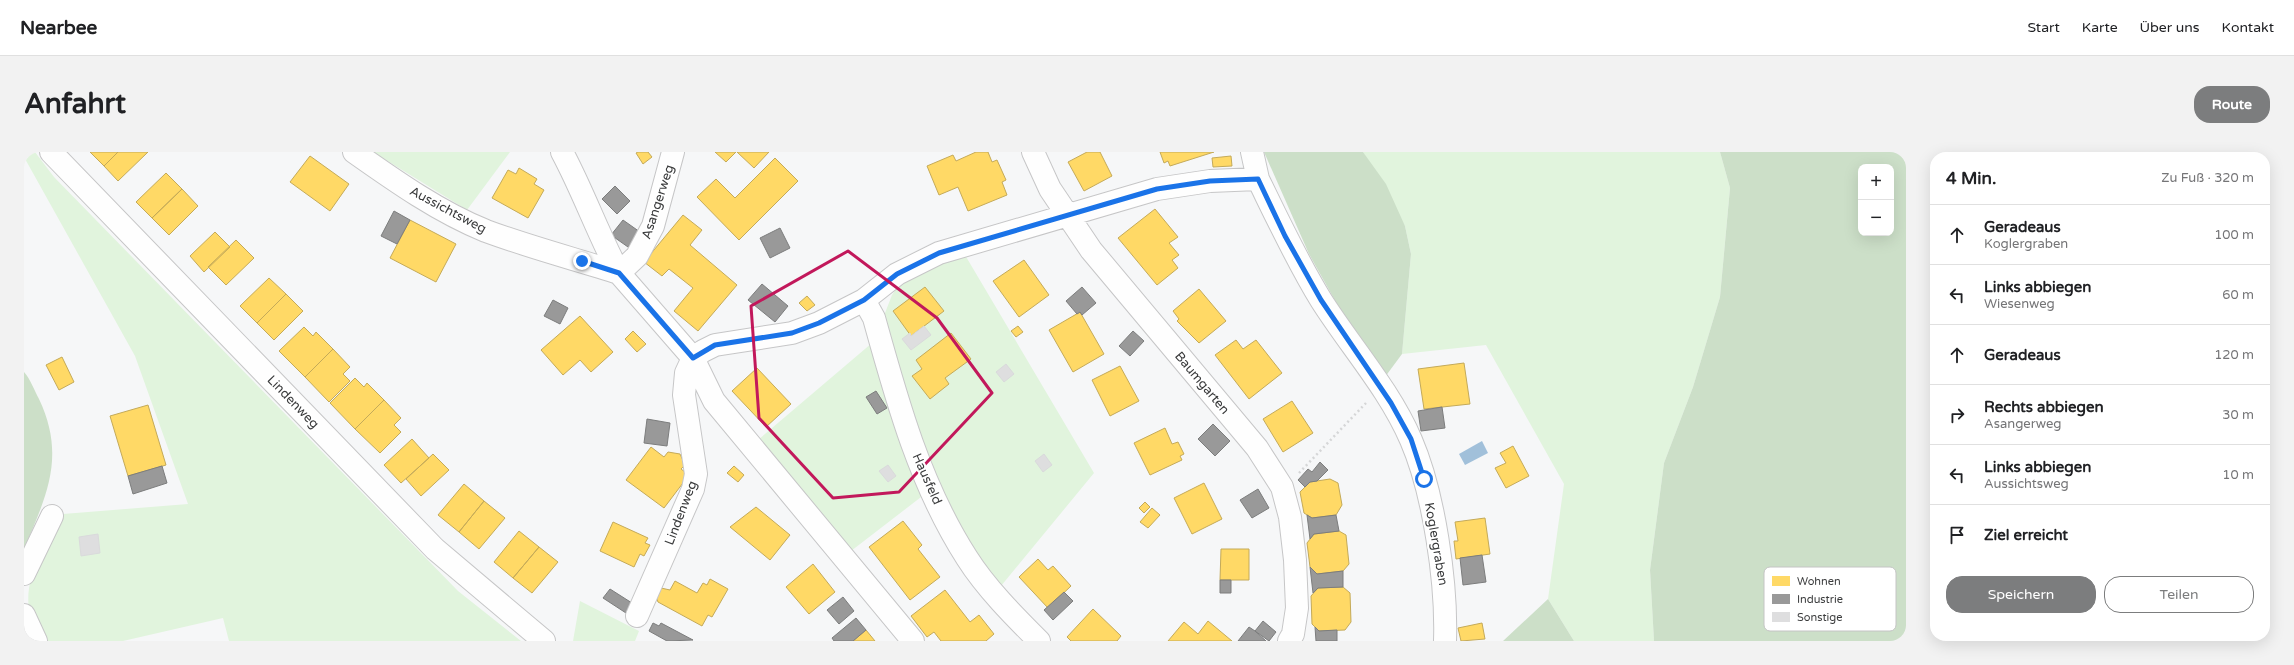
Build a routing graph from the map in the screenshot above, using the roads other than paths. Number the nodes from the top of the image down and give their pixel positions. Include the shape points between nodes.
1 (51, 152) edge
2 (354, 152) edge
3 (562, 152) edge
4 (673, 152) edge
5 (1033, 152) edge
6 (1252, 152) edge
7 (1258, 179) junction
8 (1067, 215) junction
9 (619, 273) junction
10 (864, 300) junction
11 (693, 358) junction
12 (52, 516) dead end
13 (24, 574) edge
14 (24, 616) edge
15 (637, 616) dead end
16 (1031, 639) edge
17 (36, 641) edge
18 (544, 641) edge
19 (913, 641) edge
20 (1289, 641) edge
21 (1445, 641) edge

1 - 18 street, Lindenweg via 435,549
2 - 9 street, Aussichtsweg via 399,184 486,231
3 - 9 street
4 - 9 street, Asangerweg via 661,201 650,232 637,256
5 - 8 street, Baumgarten via 1050,189
6 - 7 street, Koglergraben
7 - 8 street via 1210,181 1157,189
7 - 21 street, Koglergraben via 1285,236 1321,300 1411,439 1424,479 1444,586
8 - 10 street via 939,253 897,274
8 - 20 street, Baumgarten via 1091,250 1257,448 1282,487 1290,517 1295,560 1297,608 1293,634
9 - 11 street
10 - 11 street via 826,320 792,333 715,345
10 - 16 street, Hausfeld via 874,318 911,444 931,490 968,559
11 - 15 street, Lindenweg via 686,373 684,395 696,474 693,489
11 - 19 street via 714,401
12 - 13 street
14 - 17 street

